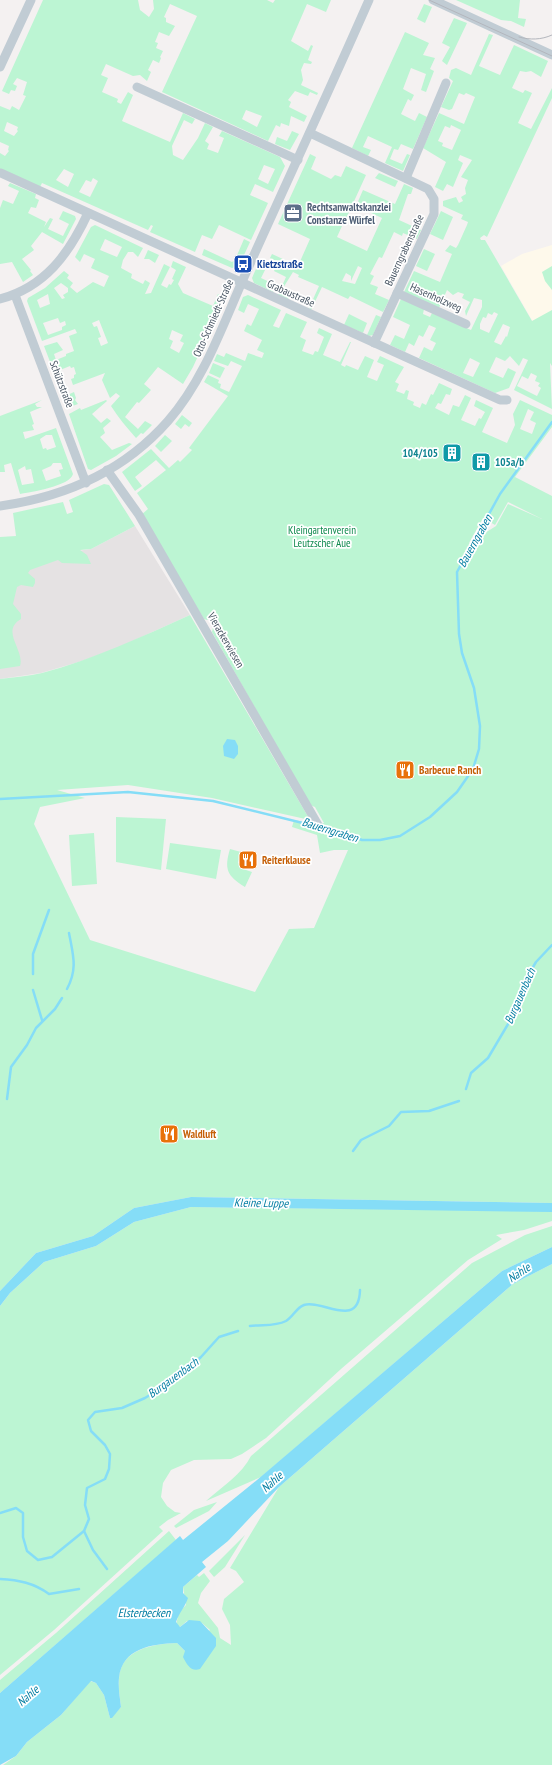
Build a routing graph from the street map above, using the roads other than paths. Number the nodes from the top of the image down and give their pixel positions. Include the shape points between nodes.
1 (31, 0) edge
2 (369, 0) edge
3 (433, 0) edge
4 (552, 54) edge
5 (0, 67) edge
6 (446, 83) dead end
7 (137, 87) dead end
8 (310, 133) junction
9 (298, 160) junction
10 (1, 173) dead end
11 (406, 178) junction
12 (88, 213) junction
13 (241, 284) junction
14 (397, 293) junction
15 (15, 295) junction
16 (0, 299) edge
17 (466, 324) dead end
18 (374, 343) junction
19 (507, 400) dead end
20 (107, 470) junction
21 (86, 482) junction
22 (0, 506) edge
23 (318, 825) dead end

1 - 5 street
2 - 8 street, Otto-Schmiedt-Straße
3 - 4 street
6 - 11 street
7 - 9 street
8 - 9 street, Otto-Schmiedt-Straße
8 - 11 street, Bauerngrabenstraße
9 - 13 street, Otto-Schmiedt-Straße
10 - 12 street, Grabaustraße
11 - 14 street, Bauerngrabenstraße via 428,189 434,199 434,214
12 - 13 street, Grabaustraße
12 - 15 street via 61,260 47,275
13 - 18 street, Grabaustraße
13 - 20 street, Otto-Schmiedt-Straße via 197,382 168,421 136,451
14 - 17 street, Hasenholzweg
14 - 18 street, Bauerngrabenstraße
15 - 16 street
15 - 21 street, Schützstraße
18 - 19 street, Grabaustraße via 500,400
20 - 21 street, Otto-Schmiedt-Straße
20 - 23 street, Vierackerwiesen via 151,535
21 - 22 street, Otto-Schmiedt-Straße via 60,493

